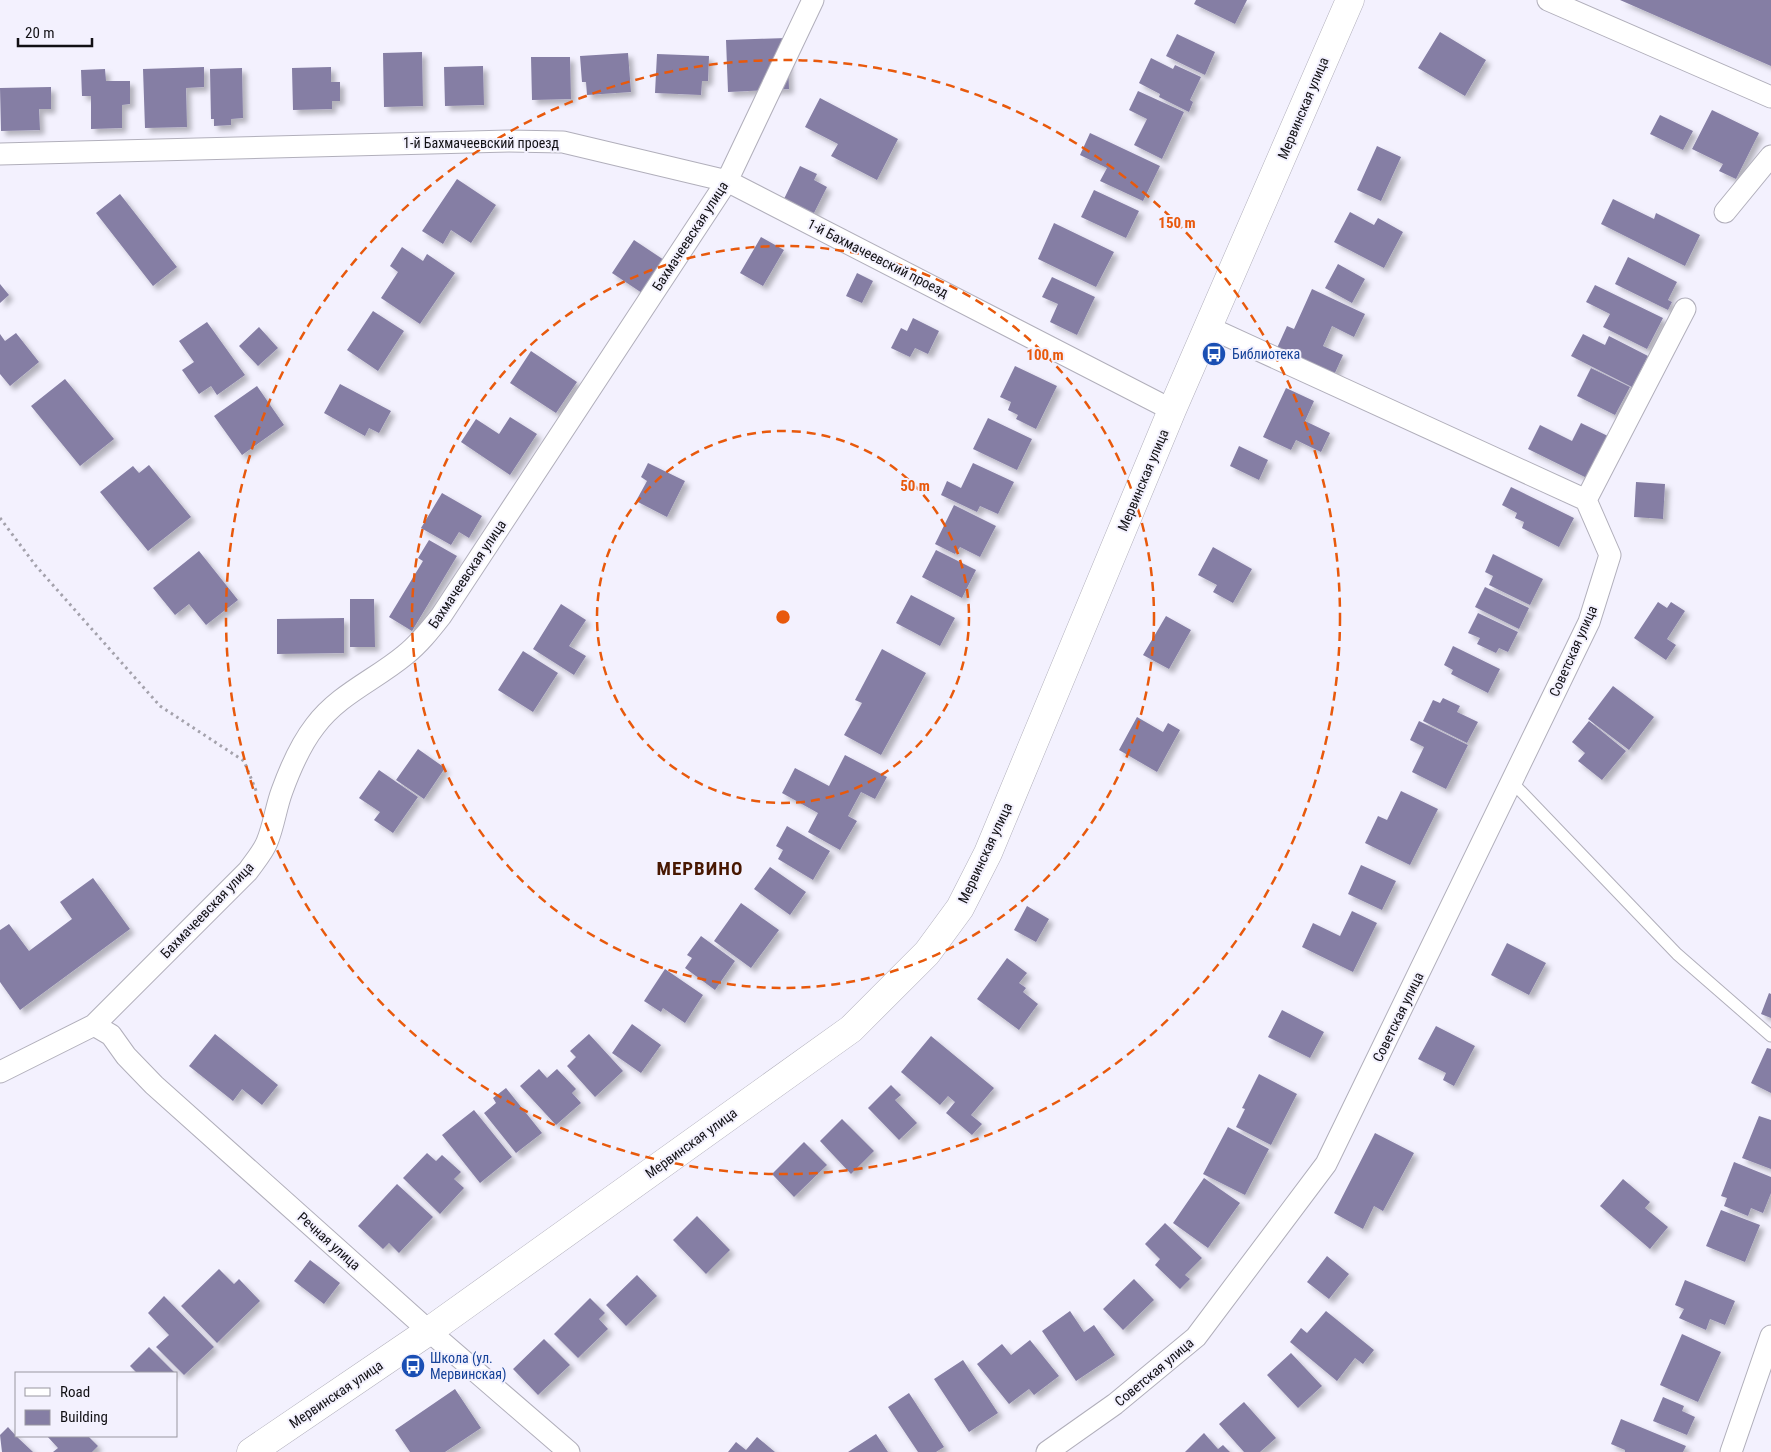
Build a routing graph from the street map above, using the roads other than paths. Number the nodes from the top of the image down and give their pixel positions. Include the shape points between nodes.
1 (813, 0) edge
2 (1350, 0) edge
3 (1548, 0) edge
4 (1771, 97) edge
5 (0, 154) edge
6 (1771, 156) edge
7 (727, 181) junction
8 (1724, 212) dead end
9 (1685, 309) dead end
10 (1208, 327) junction
11 (1172, 410) junction
12 (1586, 500) junction
13 (1512, 782) junction
14 (94, 1025) junction
15 (1771, 1036) edge
16 (0, 1072) edge
17 (429, 1331) junction
18 (1771, 1336) edge
19 (251, 1452) edge
20 (569, 1452) edge
21 (1047, 1452) edge
22 (1731, 1452) edge

1 - 7 street, Бахмачеевская улица
2 - 10 street, Мервинская улица
3 - 4 street
5 - 7 street, 1-й Бахмачеевский проезд via 563,142
6 - 8 street
7 - 11 street, 1-й Бахмачеевский проезд
7 - 14 street, Бахмачеевская улица via 441,616 405,655 355,688 314,726 282,792 266,844 248,871
9 - 12 street
10 - 11 street, Мервинская улица
10 - 12 street
11 - 17 street, Мервинская улица via 988,853 960,908 927,953 851,1029
12 - 13 street, Советская улица via 1610,555 1589,622
13 - 15 lane via 1678,954
13 - 21 street, Советская улица via 1326,1164 1196,1337 1115,1404
14 - 16 street, Бахмачеевская улица
14 - 17 street, Речная улица via 111,1035 154,1085
17 - 19 street, Мервинская улица
17 - 20 street, Речная улица
18 - 22 street

